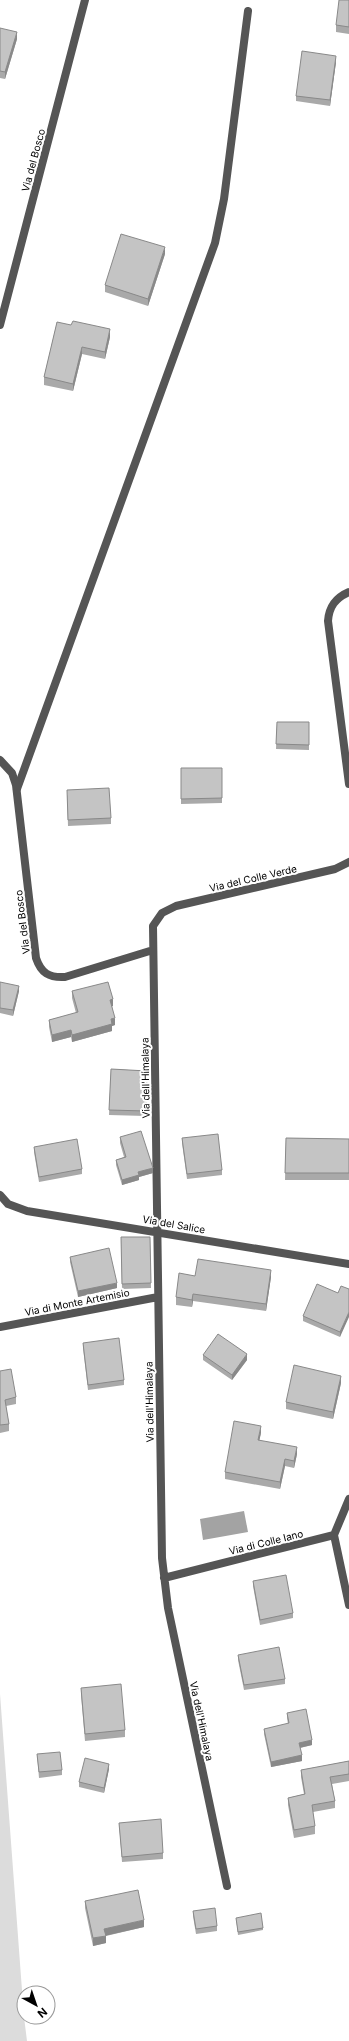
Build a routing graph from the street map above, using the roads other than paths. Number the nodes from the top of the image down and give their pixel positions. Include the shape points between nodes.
1 (85, 0) edge
2 (248, 11) dead end
3 (0, 325) edge
4 (349, 592) edge
5 (0, 760) edge
6 (349, 784) edge
7 (17, 789) junction
8 (349, 862) edge
9 (162, 913) joint
10 (153, 950) junction
11 (0, 1195) edge
12 (157, 1231) junction
13 (349, 1264) edge
14 (158, 1297) junction
15 (0, 1327) edge
16 (349, 1498) edge
17 (334, 1535) junction
18 (164, 1578) junction
19 (349, 1605) edge
20 (227, 1886) dead end

1 - 3 street, Via del Bosco
2 - 7 street via 224,198 217,233
4 - 6 street via 333,603 328,621
5 - 7 street, Via del Bosco via 12,774
7 - 10 street, Via del Bosco via 36,958 44,973 53,977 65,977
8 - 9 street, Via del Colle Verde via 335,869 182,904
9 - 10 street, Via dell'Himalaya via 153,926
10 - 12 street, Via dell'Himalaya
11 - 12 street, Via del Salice via 8,1204 19,1209
12 - 13 street, Via del Salice
12 - 14 street, Via dell'Himalaya
14 - 15 street, Via di Monte Artemisio
14 - 18 street, Via dell'Himalaya
16 - 17 street
17 - 18 street, Via di Colle Iano
17 - 19 street
18 - 20 street, Via dell'Himalaya via 169,1613

